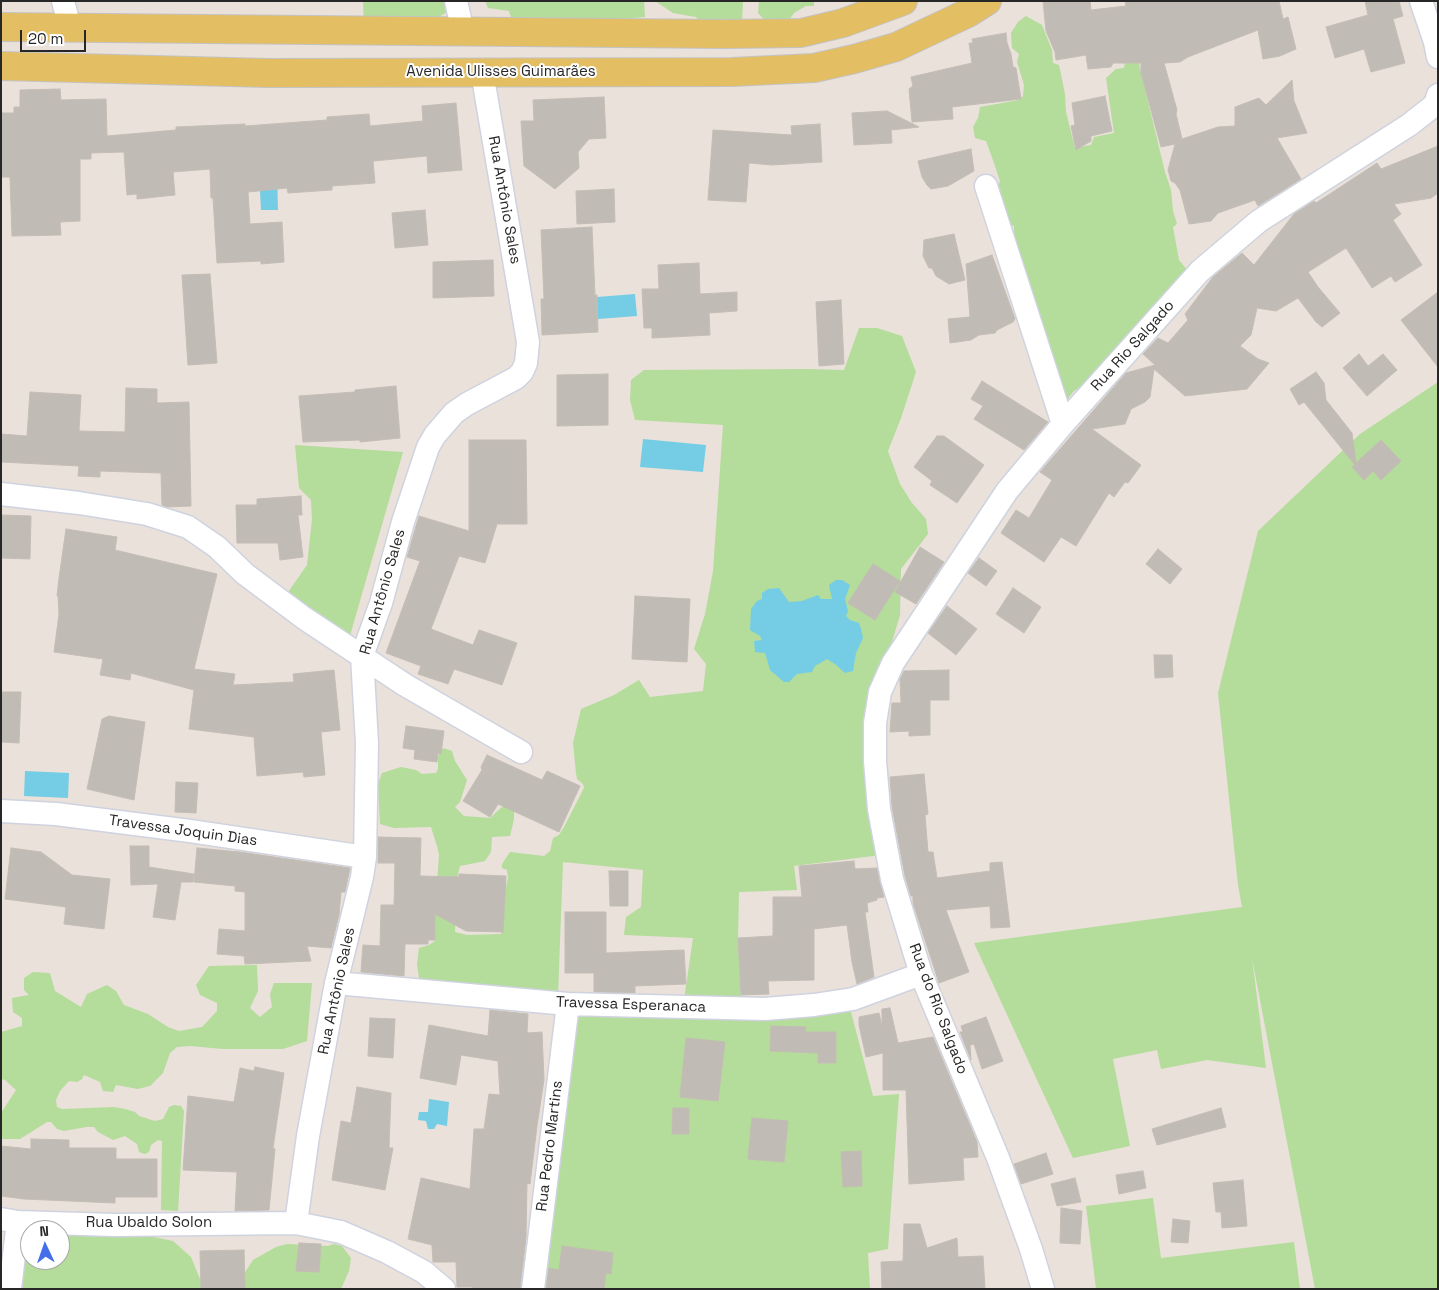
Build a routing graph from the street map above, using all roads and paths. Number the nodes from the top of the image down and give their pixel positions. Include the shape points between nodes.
1 (63, 1) edge
2 (456, 1) edge
3 (903, 1) edge
4 (987, 1) edge
5 (1421, 1) edge
6 (1, 28) edge
7 (70, 28) junction
8 (270, 30) junction
9 (463, 32) junction
10 (1438, 57) edge
11 (1, 66) edge
12 (268, 72) junction
13 (482, 72) junction
14 (1437, 99) edge
15 (986, 186) dead end
16 (1063, 424) junction
17 (1, 494) edge
18 (362, 656) junction
19 (893, 664) joint
20 (521, 752) dead end
21 (1, 811) edge
22 (365, 857) junction
23 (921, 974) junction
24 (336, 984) junction
25 (568, 1004) junction
26 (10, 1220) edge
27 (296, 1223) junction
28 (10, 1289) edge
29 (444, 1289) edge
30 (533, 1289) edge
31 (1043, 1289) edge

1 - 7 street
2 - 9 street
3 - 9 main road via 842,24 801,33
4 - 13 main road, Avenida Ulisses Guimarães via 896,47 814,68 732,72
5 - 10 street
6 - 7 main road
7 - 8 main road
8 - 9 main road
8 - 12 main road
11 - 12 main road, Avenida Ulisses Guimarães
12 - 13 main road, Avenida Ulisses Guimarães
13 - 18 street, Rua Antônio Sales via 528,342 526,363 516,378 454,413 428,447
14 - 16 street, Rua Rio Salgado via 1409,125 1259,221 1200,271
15 - 16 street
16 - 19 street, Rua Rio Salgado via 1007,490
17 - 18 street via 147,514 188,527 217,546 253,580 304,618
18 - 20 street via 405,685
18 - 22 street, Rua Antônio Sales via 368,743
19 - 23 street, Rua do Rio Salgado via 880,692 875,722 878,800 892,879
21 - 22 street, Travessa Joquin Dias via 56,814
22 - 24 street, Rua Antônio Sales
23 - 25 street, Travessa Esperanaca via 853,999 785,1008
23 - 31 street, Rua do Rio Salgado via 998,1158
24 - 25 street, Travessa Esperanaca
24 - 27 street, Rua Antônio Sales via 308,1136
25 - 30 street, Rua Pedro Martins
26 - 27 street, Rua Ubaldo Solon via 114,1225
26 - 28 street
27 - 29 street via 341,1232 387,1252 424,1272

